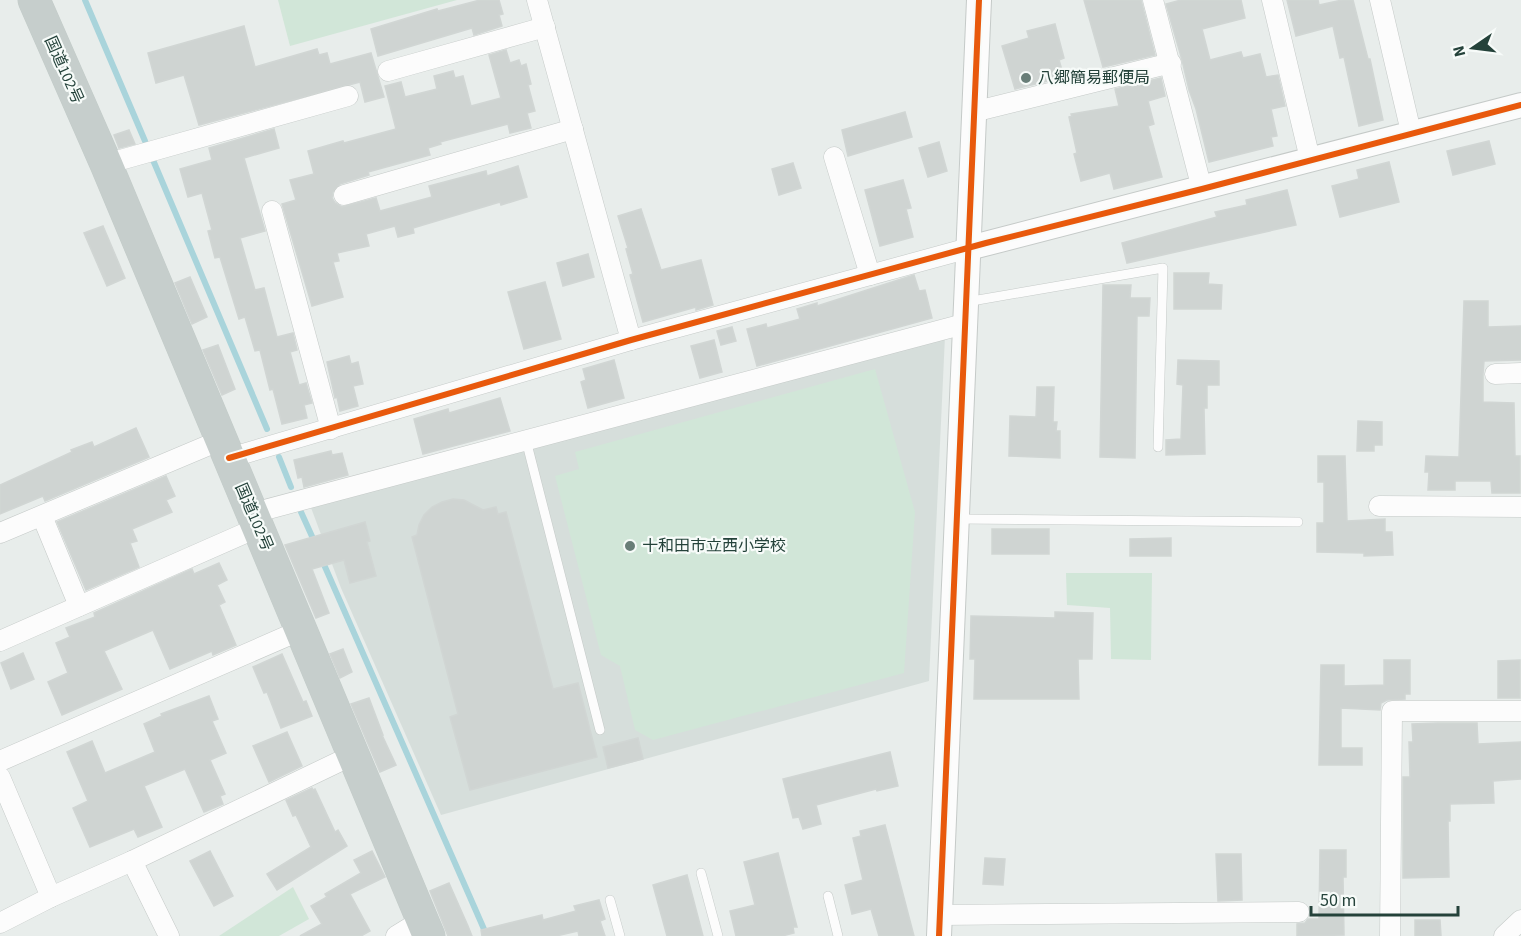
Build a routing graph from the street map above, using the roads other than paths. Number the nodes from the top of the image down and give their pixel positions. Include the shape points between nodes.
1 (34, 0) edge
2 (537, 0) edge
3 (979, 0) edge
4 (1153, 0) edge
5 (1272, 0) edge
6 (1380, 0) edge
7 (545, 27) junction
8 (1171, 63) junction
9 (388, 71) dead end
10 (348, 96) dead end
11 (1521, 105) edge
12 (973, 112) junction
13 (573, 129) junction
14 (1411, 132) junction
15 (834, 157) dead end
16 (1310, 159) junction
17 (106, 164) junction
18 (1202, 189) junction
19 (344, 195) dead end
20 (272, 211) dead end
21 (969, 248) junction
22 (870, 275) junction
23 (965, 313) junction
24 (631, 340) junction
25 (1521, 373) edge
26 (1495, 374) dead end
27 (331, 429) junction
28 (526, 440) junction
29 (1158, 447) dead end
30 (225, 449) junction
31 (1379, 506) dead end
32 (1521, 507) edge
33 (42, 516) junction
34 (957, 519) junction
35 (256, 520) junction
36 (1298, 522) dead end
37 (0, 533) edge
38 (80, 606) junction
39 (301, 630) junction
40 (0, 641) edge
41 (1521, 711) edge
42 (600, 730) dead end
43 (353, 754) junction
44 (0, 761) edge
45 (0, 777) edge
46 (132, 861) junction
47 (701, 873) dead end
48 (828, 896) dead end
49 (51, 897) junction
50 (610, 900) dead end
51 (1299, 912) dead end
52 (1521, 920) edge
53 (0, 923) edge
54 (940, 926) edge
55 (416, 931) edge
56 (169, 936) edge
57 (620, 936) edge
58 (718, 936) edge
59 (838, 936) edge
60 (1390, 936) edge
61 (1504, 936) edge

1 - 17 highway, 国道102号
2 - 7 street
3 - 12 street
4 - 8 street
5 - 16 street
6 - 14 street
7 - 9 street
7 - 13 street
8 - 12 street
8 - 18 street
10 - 17 street
11 - 14 street
12 - 21 street
13 - 19 street
13 - 24 street
14 - 16 street
15 - 22 street
16 - 18 street
17 - 30 highway, 国道102号
18 - 21 street
20 - 27 street
21 - 22 street
21 - 23 street
22 - 24 street
23 - 28 street
23 - 29 lane via 1163,268
23 - 34 street
24 - 27 street
25 - 26 street
27 - 30 street
28 - 35 street
28 - 42 lane
30 - 33 street
30 - 35 highway, 国道102号
31 - 32 street
33 - 37 street
33 - 38 street
34 - 36 lane
34 - 54 street
35 - 38 street
35 - 39 highway, 国道102号
38 - 40 street
39 - 43 highway, 国道102号
39 - 44 street
41 - 60 street via 1392,711
43 - 46 street
43 - 55 highway, 国道102号
45 - 49 street
46 - 49 street
46 - 56 street
47 - 58 lane
48 - 59 lane
49 - 53 street
50 - 57 lane
51 - 54 street
52 - 61 street

